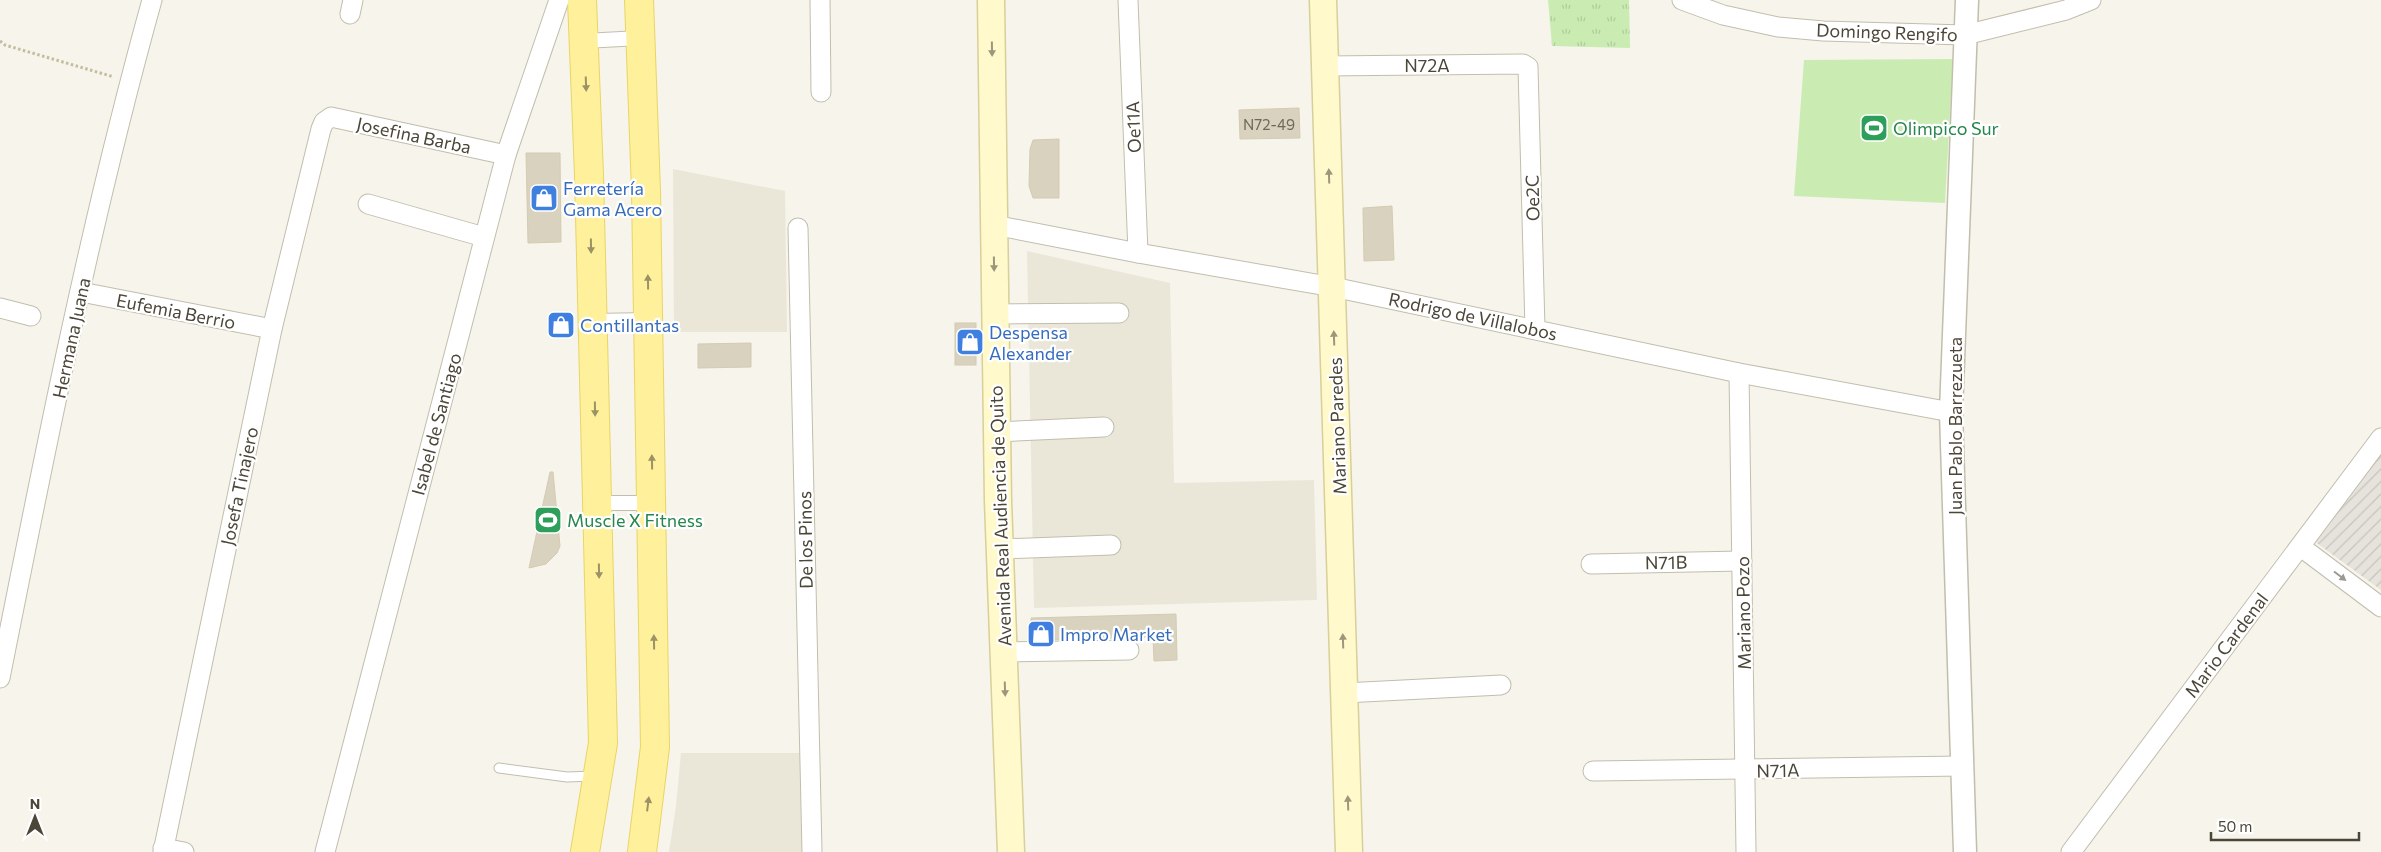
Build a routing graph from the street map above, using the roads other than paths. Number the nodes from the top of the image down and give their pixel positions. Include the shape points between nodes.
1 (152, 0) edge
2 (559, 0) edge
3 (582, 0) edge
4 (639, 0) edge
5 (820, 0) edge
6 (991, 0) edge
7 (1128, 0) edge
8 (1323, 0) edge
9 (1682, 0) edge
10 (1967, 0) edge
11 (2091, 0) edge
12 (1966, 34) junction
13 (640, 38) junction
14 (584, 41) junction
15 (1326, 66) junction
16 (1528, 67) joint
17 (821, 92) dead end
18 (324, 122) joint
19 (506, 155) junction
20 (368, 204) dead end
21 (994, 225) junction
22 (798, 228) dead end
23 (484, 237) junction
24 (1138, 253) junction
25 (1333, 287) junction
26 (81, 292) junction
27 (0, 308) edge
28 (1119, 313) dead end
29 (995, 314) junction
30 (31, 316) dead end
31 (649, 320) junction
32 (593, 321) junction
33 (1535, 329) junction
34 (272, 330) junction
35 (1739, 373) junction
36 (1951, 412) junction
37 (1104, 427) dead end
38 (997, 432) junction
39 (2381, 438) edge
40 (598, 503) junction
41 (652, 503) junction
42 (1111, 545) dead end
43 (2300, 547) junction
44 (1000, 549) junction
45 (1742, 561) junction
46 (1591, 564) dead end
47 (2381, 607) edge
48 (3, 649) edge
49 (1129, 650) dead end
50 (1004, 652) junction
51 (0, 678) edge
52 (1501, 685) dead end
53 (1344, 693) junction
54 (1963, 766) junction
55 (498, 768) dead end
56 (1745, 770) junction
57 (1593, 771) dead end
58 (598, 776) junction
59 (163, 850) edge
60 (184, 852) edge
61 (325, 852) edge
62 (585, 852) edge
63 (642, 852) edge
64 (812, 852) edge
65 (1011, 852) edge
66 (1349, 852) edge
67 (1746, 852) edge
68 (1965, 852) edge
69 (2071, 852) edge

1 - 26 street, Hermana Juana via 129,81
2 - 19 street, Isabel de Santiago
3 - 14 main road
4 - 13 main road
5 - 17 street
6 -> 21 main road, Avenida Real Audiencia de Quito
7 - 24 street, Oe11A
8 - 15 main road, Mariano Paredes
9 - 12 street, Domingo Rengifo via 1722,15 1778,27
10 - 12 street, Juan Pablo Barrezueta
11 - 12 street, Domingo Rengifo via 2066,10
12 - 36 street, Juan Pablo Barrezueta
13 - 14 street
31 -> 13 main road
14 -> 32 main road
15 - 16 street, N72A via 1523,64
25 -> 15 main road, Mariano Paredes
16 - 33 street, Oe2C
18 - 19 street, Josefina Barba via 331,116
18 - 34 street, Josefa Tinajero
19 - 23 street, Isabel de Santiago
20 - 23 street
21 - 24 street, Rodrigo de Villalobos
21 -> 29 main road, Avenida Real Audiencia de Quito
22 - 64 street, De los Pinos
23 - 61 street, Isabel de Santiago
24 - 25 street, Rodrigo de Villalobos
25 - 33 street, Rodrigo de Villalobos
53 -> 25 main road, Mariano Paredes
26 - 34 street, Eufemia Berrio
26 - 48 street, Hermana Juana
27 - 30 street
28 - 29 street
29 - 38 main road, Avenida Real Audiencia de Quito
31 - 32 street
41 -> 31 main road
32 -> 40 main road
33 - 35 street, Rodrigo de Villalobos
34 - 59 street, Josefa Tinajero
35 - 36 street, Rodrigo de Villalobos
35 - 45 street, Mariano Pozo
36 - 54 street, Juan Pablo Barrezueta
37 - 38 street
38 - 44 main road, Avenida Real Audiencia de Quito
39 - 43 street, Mario Cardenal
40 - 41 street
40 -> 58 main road via 603,743
63 -> 41 main road via 655,747
42 - 44 street
43 -> 47 street
43 - 69 street, Mario Cardenal
44 - 50 main road, Avenida Real Audiencia de Quito
45 - 46 street, N71B
45 - 56 street, Mariano Pozo
48 - 51 street, Hermana Juana
49 - 50 street
50 -> 65 main road, Avenida Real Audiencia de Quito
52 - 53 street
66 -> 53 main road, Mariano Paredes
54 - 56 street, N71A
54 - 68 street, Juan Pablo Barrezueta
55 - 58 lane via 567,777
56 - 57 street, N71A
56 - 67 street, Mariano Pozo
58 - 62 main road
59 - 60 street

